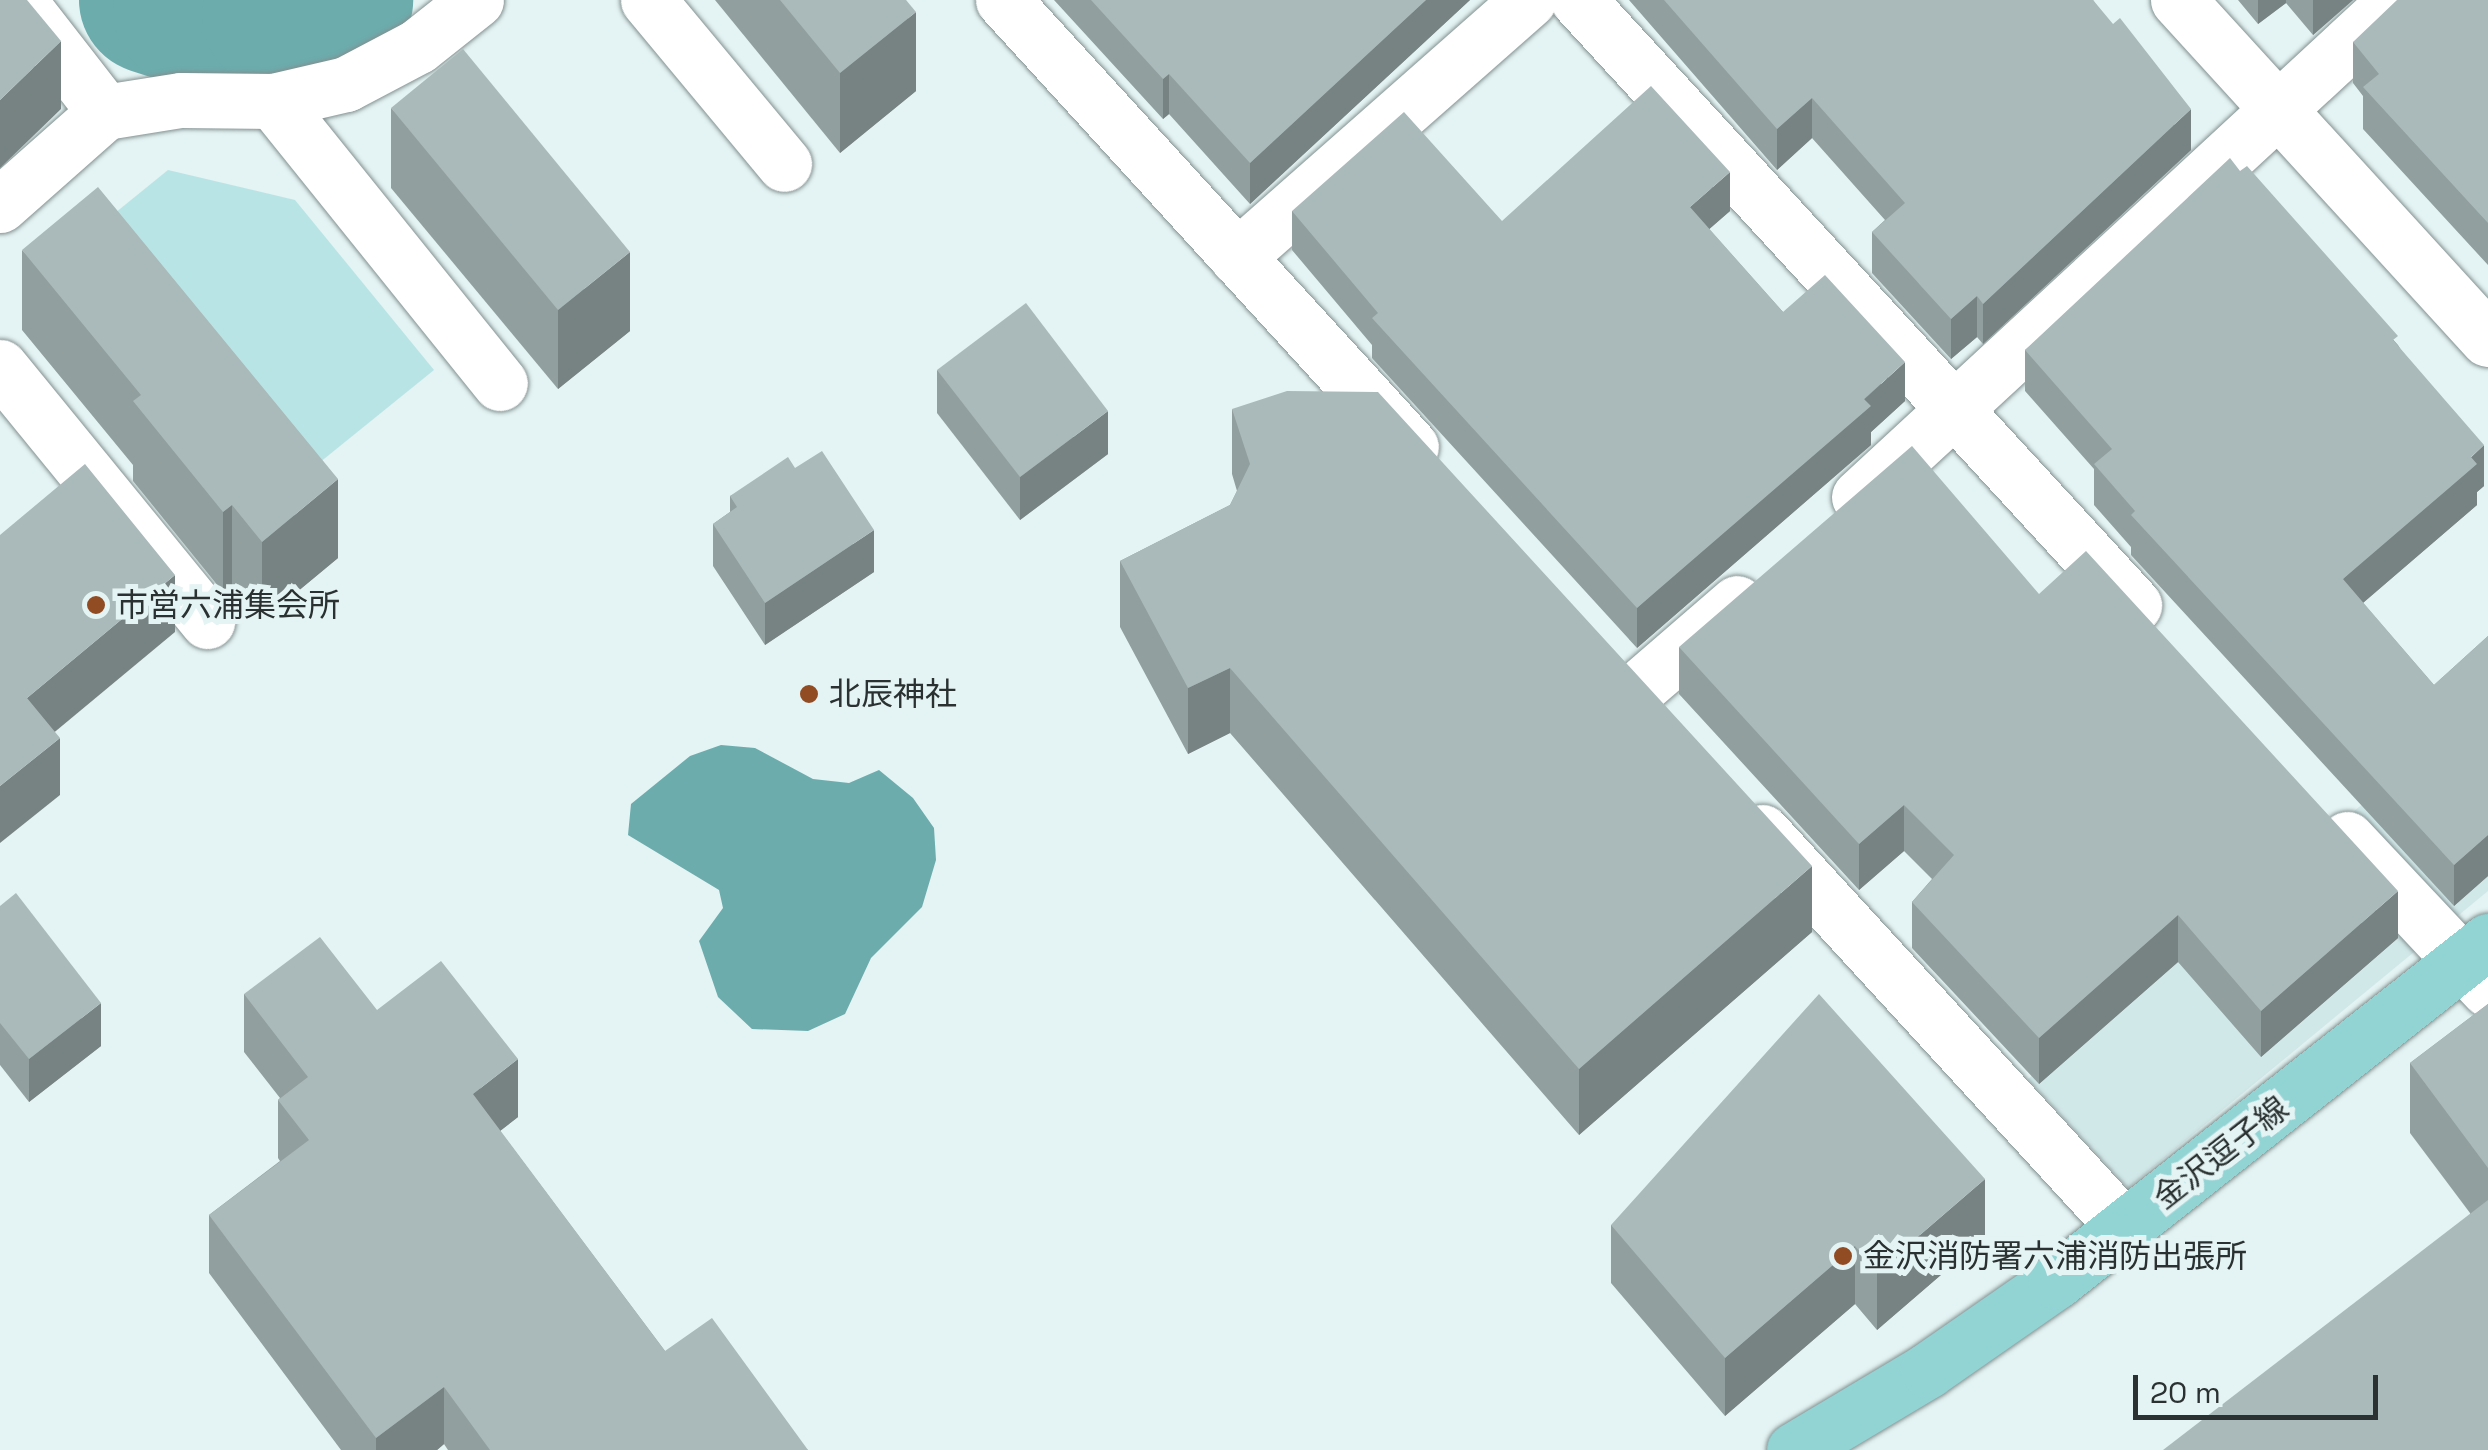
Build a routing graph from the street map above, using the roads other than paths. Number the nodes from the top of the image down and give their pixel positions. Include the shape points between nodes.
1 (18, 0) edge
2 (476, 0) edge
3 (648, 0) edge
4 (1003, 0) edge
5 (1529, 0) edge
6 (1578, 0) edge
7 (2178, 0) edge
8 (2396, 0) edge
9 (273, 101) junction
10 (2281, 111) junction
11 (106, 112) junction
12 (784, 164) dead end
13 (0, 204) edge
14 (1237, 257) junction
15 (2488, 340) edge
16 (0, 367) edge
17 (500, 384) dead end
18 (1958, 411) junction
19 (1449, 489) edge
20 (1825, 526) edge
21 (1781, 564) edge
22 (207, 620) dead end
23 (2170, 644) edge
24 (1594, 648) edge
25 (1634, 692) junction
26 (1674, 736) edge
27 (1727, 794) edge
28 (2315, 804) edge
29 (2479, 965) edge
30 (2125, 1228) junction
31 (1794, 1450) edge

1 - 11 street
2 - 9 street via 418,46 346,84
3 - 12 street
4 - 14 street
5 - 14 street
6 - 18 street
7 - 10 street
8 - 10 street
9 - 11 street via 181,100
9 - 17 street
10 - 15 street
10 - 18 street
11 - 13 street
14 - 19 street
16 - 22 street
18 - 20 street
18 - 23 street
21 - 25 street
24 - 25 street
25 - 26 street
27 - 30 street
28 - 29 street
29 - 30 main road, 金沢逗子線
30 - 31 main road, 金沢逗子線 via 1928,1370

